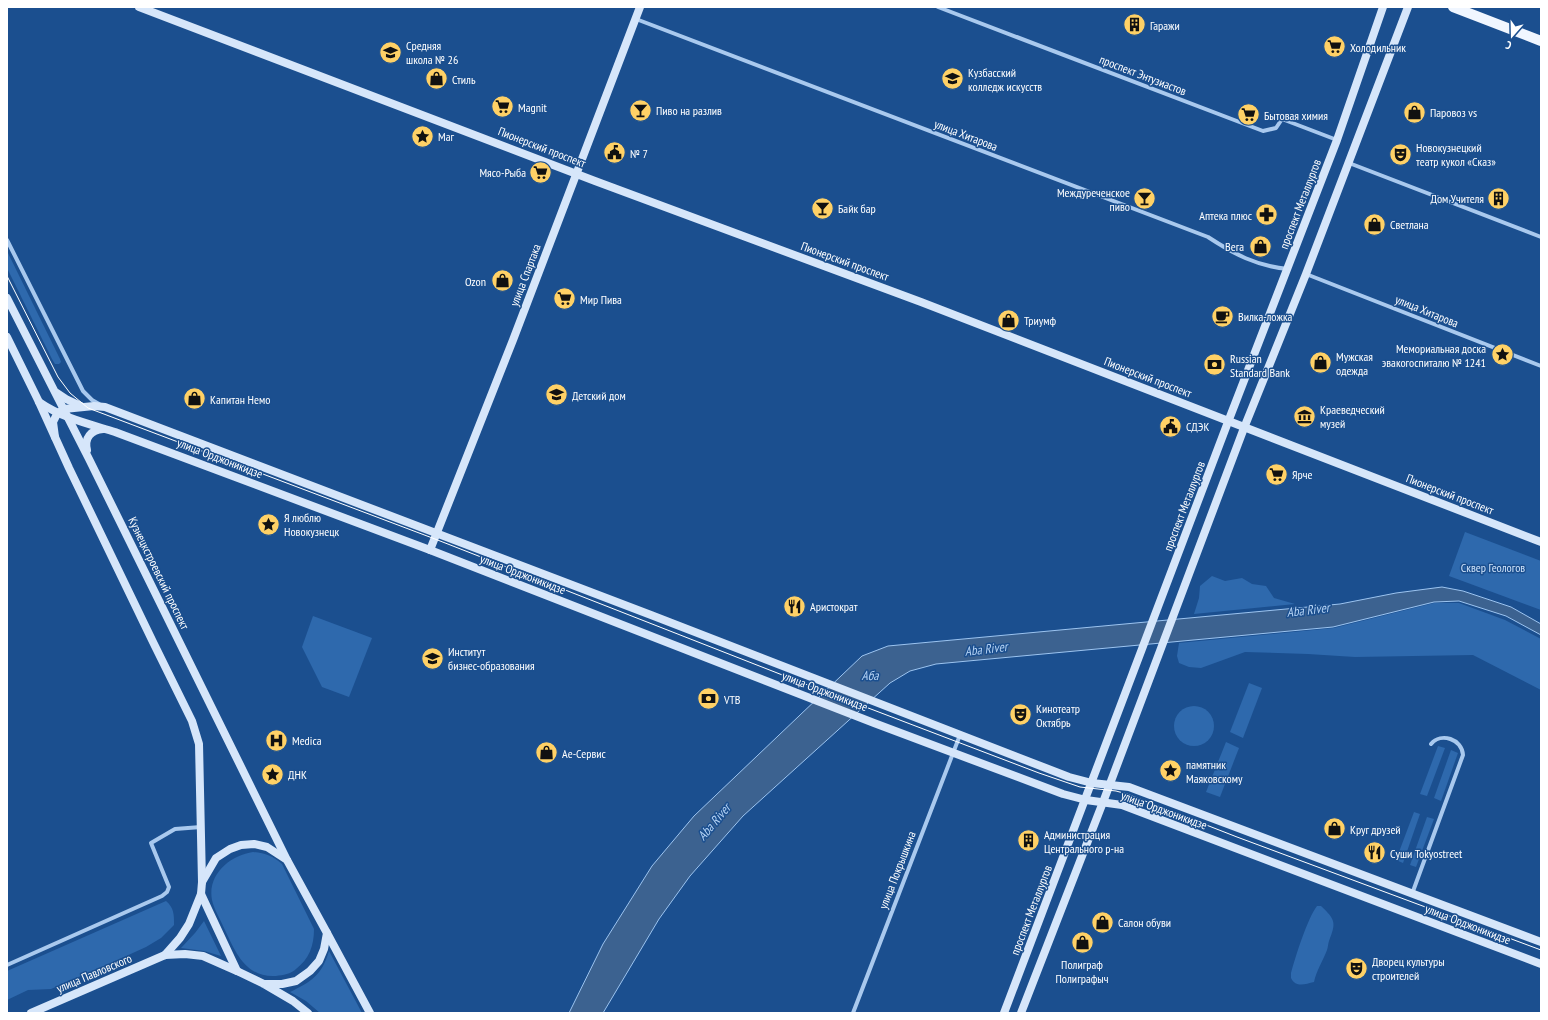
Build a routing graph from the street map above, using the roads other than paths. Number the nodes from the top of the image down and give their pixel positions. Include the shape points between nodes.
1 (139, 7) edge
2 (640, 7) edge
3 (938, 7) edge
4 (1383, 7) edge
5 (1408, 7) edge
6 (1453, 7) edge
7 (636, 19) junction
8 (1541, 41) edge
9 (1337, 140) junction
10 (1348, 163) junction
11 (577, 173) junction
12 (1541, 237) edge
13 (7, 240) edge
14 (1288, 269) junction
15 (1306, 274) junction
16 (7, 298) edge
17 (7, 337) edge
18 (1541, 366) edge
19 (54, 391) junction
20 (39, 402) junction
21 (82, 407) junction
22 (105, 407) junction
23 (61, 411) junction
24 (68, 418) junction
25 (1235, 428) junction
26 (104, 429) junction
27 (55, 436) junction
28 (89, 459) junction
29 (437, 534) junction
30 (1541, 542) edge
31 (430, 550) junction
32 (960, 735) junction
33 (1431, 744) dead end
34 (953, 753) junction
35 (1092, 783) junction
36 (1110, 784) junction
37 (1086, 800) junction
38 (1103, 802) junction
39 (201, 827) junction
40 (287, 860) junction
41 (202, 882) junction
42 (201, 894) junction
43 (1412, 894) junction
44 (326, 933) junction
45 (1541, 942) edge
46 (165, 955) junction
47 (1541, 964) edge
48 (7, 965) edge
49 (237, 970) junction
50 (264, 984) junction
51 (31, 1013) edge
52 (308, 1013) edge
53 (370, 1013) edge
54 (853, 1013) edge
55 (1004, 1013) edge
56 (1021, 1013) edge

1 - 11 main road, Пионерский проспект
2 - 7 main road, улица Спартака
3 - 9 street, проспект Энтузиастов via 1263,131 1276,128 1282,119
4 - 9 main road, проспект Металлургов
5 - 10 main road, проспект Металлургов
6 - 8 main road
7 - 11 main road, улица Спартака
7 - 14 street, улица Хитарова via 1208,237 1233,254 1271,268
9 - 14 main road, проспект Металлургов
10 - 12 street
10 - 15 main road, проспект Металлургов
11 - 25 main road, Пионерский проспект via 928,305
11 - 29 main road, улица Спартака
13 - 22 street via 83,391
14 - 25 main road, проспект Металлургов
15 - 18 street, улица Хитарова
15 - 25 main road, проспект Металлургов
16 - 19 main road, Кузнецкстроевский проспект
17 - 20 main road
19 - 21 main road
19 - 23 main road, Кузнецкстроевский проспект
20 - 23 main road
20 - 27 main road
21 - 22 main road
21 - 23 main road
22 - 29 main road, улица Орджоникидзе
23 - 24 main road, Кузнецкстроевский проспект
23 - 27 main road via 53,422
24 - 26 main road, улица Орджоникидзе
24 - 28 main road, Кузнецкстроевский проспект
25 - 30 main road, Пионерский проспект
25 - 35 main road, проспект Металлургов via 1161,600
25 - 36 main road, проспект Металлургов via 1176,605
26 - 28 main road via 97,429 87,438
26 - 31 main road, улица Орджоникидзе
27 - 39 main road via 192,721 199,744
28 - 40 main road, Кузнецкстроевский проспект
29 - 31 main road, улица Спартака
29 - 32 main road, улица Орджоникидзе
31 - 34 main road, улица Орджоникидзе
32 - 34 street, улица Покрышкина
32 - 35 main road, улица Орджоникидзе via 1069,777
33 - 43 street via 1438,739 1448,738 1462,748 1463,754
34 - 37 main road, улица Орджоникидзе via 1063,794
34 - 54 street, улица Покрышкина
35 - 36 main road, улица Орджоникидзе
35 - 37 main road, проспект Металлургов
36 - 38 main road, проспект Металлургов
36 - 43 main road, улица Орджоникидзе via 1129,788
37 - 38 main road, улица Орджоникидзе
37 - 55 main road, проспект Металлургов
38 - 47 main road, улица Орджоникидзе via 1122,805
38 - 56 main road
39 - 41 main road
39 - 48 street via 175,829 152,843 166,878 168,892
40 - 41 main road via 267,847 241,845 216,858
40 - 44 main road
41 - 42 main road
42 - 46 main road, улица Павловского via 189,924
42 - 49 main road
43 - 45 main road, улица Орджоникидзе
44 - 50 main road via 319,961 310,971 296,981
44 - 53 main road
46 - 49 main road, улица Павловского via 203,956
46 - 51 main road, улица Павловского
49 - 50 main road
50 - 52 main road

